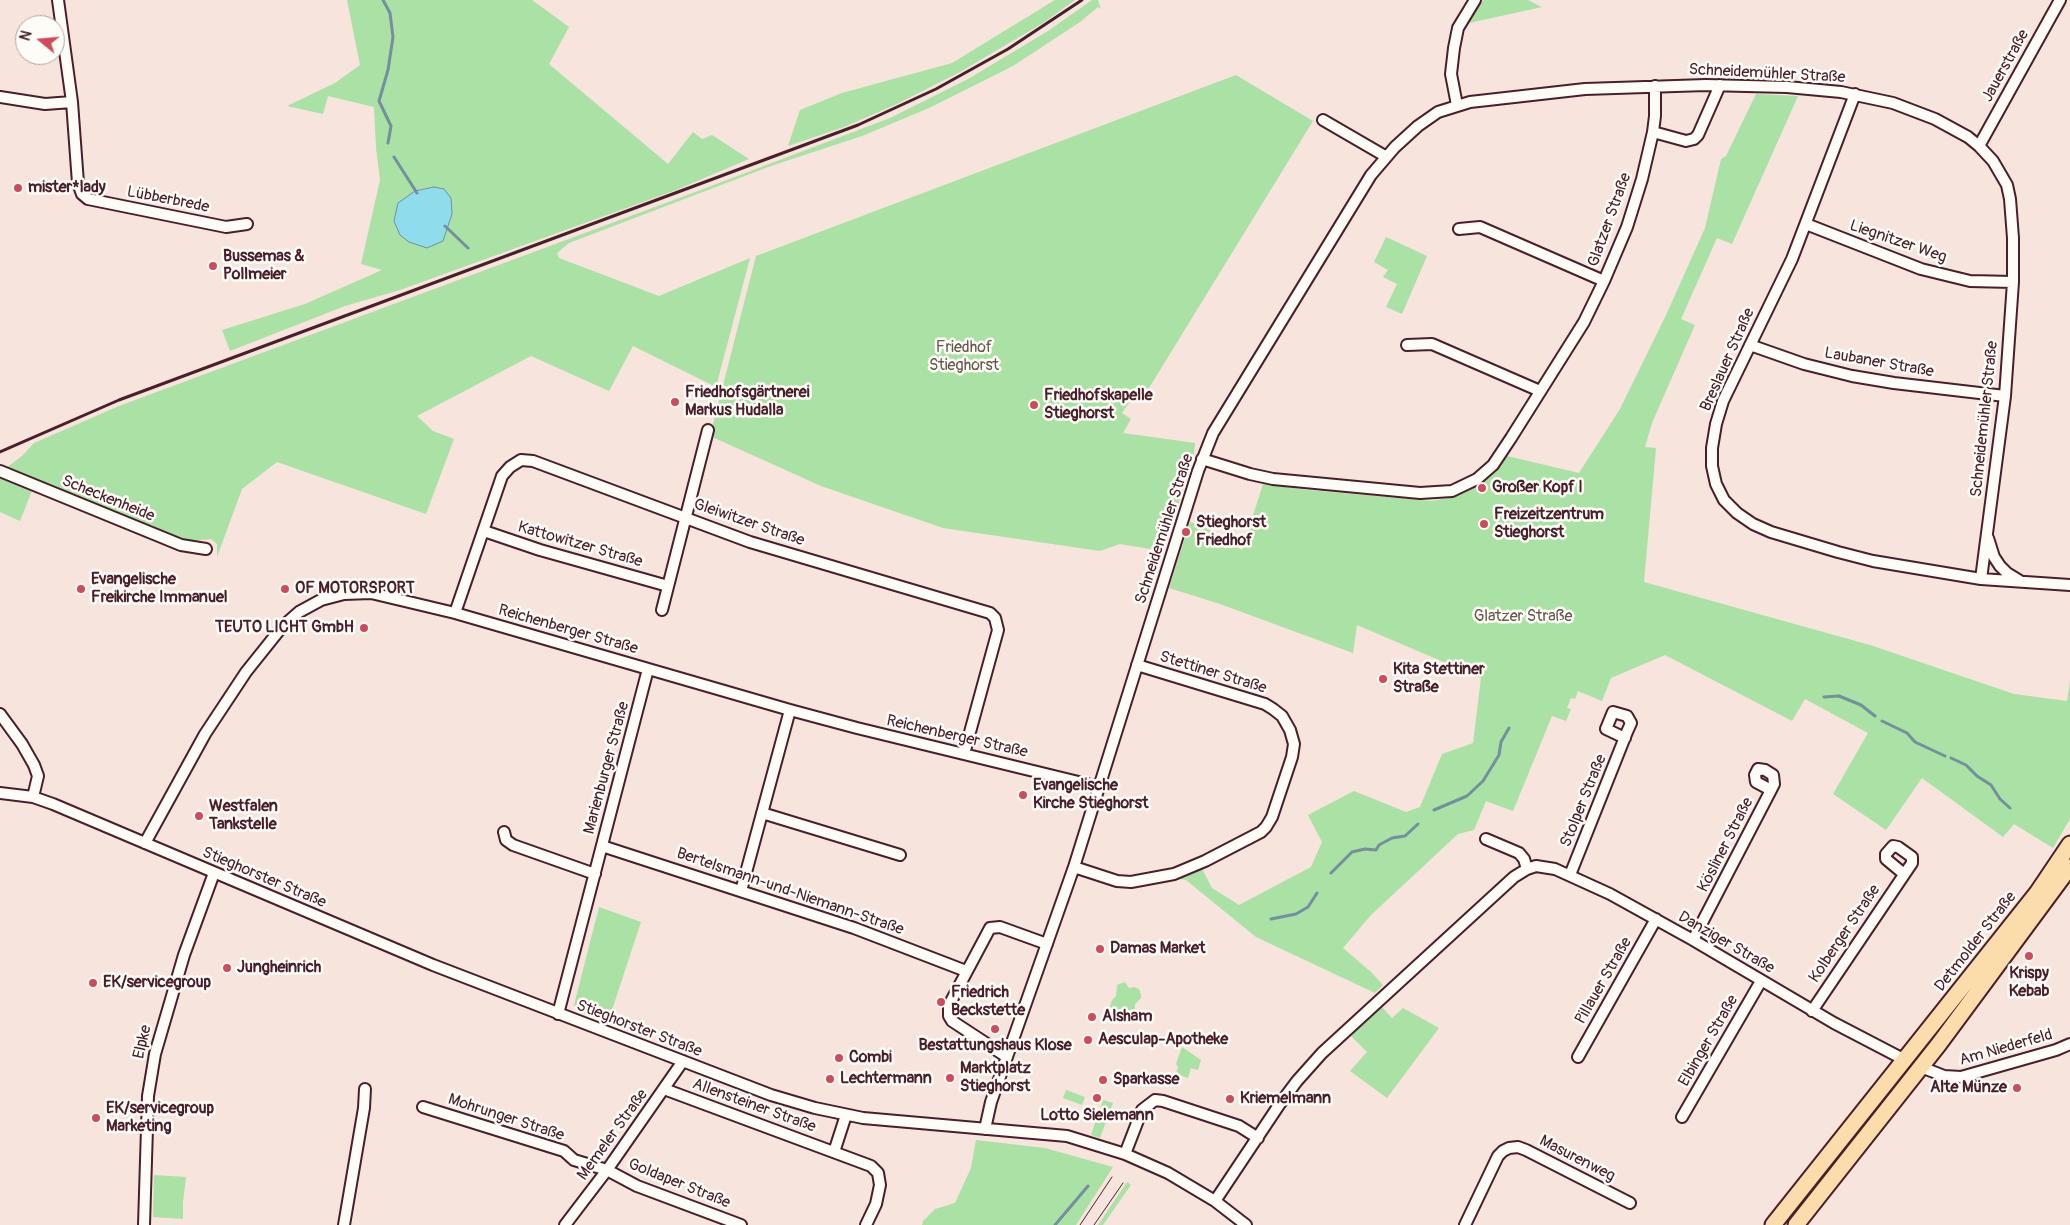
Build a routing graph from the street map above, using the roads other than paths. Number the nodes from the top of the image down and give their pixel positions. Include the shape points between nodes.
1 (58, 0) edge
2 (1475, 0) edge
3 (2060, 0) edge
4 (1720, 85) junction
5 (1655, 86) junction
6 (1855, 94) junction
7 (0, 97) edge
8 (72, 102) junction
9 (1458, 105) junction
10 (1323, 120) dead end
11 (1653, 132) junction
12 (1979, 146) junction
13 (1385, 156) junction
14 (248, 224) dead end
15 (1806, 224) junction
16 (1459, 229) dead end
17 (1604, 281) junction
18 (2013, 282) junction
19 (1407, 345) dead end
20 (1750, 345) junction
21 (1540, 391) junction
22 (2005, 396) junction
23 (708, 430) dead end
24 (1202, 459) junction
25 (0, 471) edge
26 (685, 516) junction
27 (484, 532) junction
28 (1987, 535) junction
29 (206, 549) dead end
30 (1982, 579) junction
31 (2023, 583) junction
32 (668, 586) junction
33 (2070, 586) edge
34 (662, 610) dead end
35 (456, 613) junction
36 (1137, 665) junction
37 (648, 669) junction
38 (790, 710) junction
39 (0, 714) edge
40 (1625, 738) dead end
41 (964, 754) junction
42 (1099, 787) junction
43 (1771, 790) dead end
44 (0, 793) edge
45 (33, 798) junction
46 (762, 813) junction
47 (504, 832) dead end
48 (1486, 839) dead end
49 (145, 843) junction
50 (2070, 844) edge
51 (602, 846) junction
52 (900, 855) dead end
53 (1074, 867) junction
54 (2070, 867) edge
55 (1527, 869) junction
56 (214, 873) junction
57 (595, 874) junction
58 (1904, 874) dead end
59 (1570, 876) junction
60 (741, 891) junction
61 (1656, 919) junction
62 (1693, 940) junction
63 (1047, 944) junction
64 (966, 971) junction
65 (1761, 981) junction
66 (1812, 1011) junction
67 (558, 1014) junction
68 (2070, 1044) edge
69 (1007, 1057) junction
70 (1578, 1057) dead end
71 (1905, 1060) junction
72 (683, 1061) junction
73 (1921, 1067) junction
74 (365, 1089) dead end
75 (664, 1089) junction
76 (423, 1107) dead end
77 (846, 1115) junction
78 (1682, 1117) dead end
79 (985, 1129) junction
80 (1258, 1138) junction
81 (834, 1152) junction
82 (1125, 1154) junction
83 (607, 1170) junction
84 (1215, 1201) junction
85 (1630, 1203) dead end
86 (144, 1225) edge
87 (344, 1225) edge
88 (565, 1225) edge
89 (741, 1225) edge
90 (866, 1225) edge
91 (1246, 1225) edge
92 (1465, 1225) edge
93 (1773, 1225) edge
94 (1796, 1225) edge

1 - 8 street
2 - 9 street via 1458,28 1454,48 1451,74
3 - 12 street, Jauerstraße
4 - 5 street, Schneidemühler Straße
4 - 6 street, Schneidemühler Straße
4 - 11 street via 1696,138 1686,141
5 - 9 street, Schneidemühler Straße via 1585,89
5 - 11 street, Glatzer Straße
6 - 12 street, Schneidemühler Straße via 1925,114
6 - 15 street, Breslauer Straße
7 - 8 street via 45,104
8 - 14 street, Lübberbrede via 79,188 84,197 226,227
9 - 13 street, Schneidemühler Straße via 1438,112
10 - 13 street
11 - 17 street, Glatzer Straße via 1627,227
12 - 18 street, Schneidemühler Straße via 2001,173 2008,192
13 - 24 street, Schneidemühler Straße via 1224,412
15 - 18 street, Liegnitzer Weg via 1921,269 1970,281
15 - 20 street, Breslauer Straße
16 - 17 street via 1480,227
17 - 21 street, Glatzer Straße via 1584,322
18 - 22 street, Schneidemühler Straße
19 - 21 street via 1432,344
20 - 22 street, Laubaner Straße via 1852,376
20 - 30 street, Breslauer Straße via 1716,424 1712,466 1724,500 1737,513 1770,532 1873,561
21 - 24 street, Glatzer Straße via 1493,465 1477,479 1452,491 1420,493 1273,478
22 - 28 street, Schneidemühler Straße
23 - 26 street
24 - 36 street, Schneidemühler Straße
25 - 29 street, Scheckenheide via 181,545
26 - 27 street, Gleiwitzer Straße via 533,461 521,460 502,476
26 - 32 street
26 - 41 street, Gleiwitzer Straße via 750,542 982,610 995,618 998,630
27 - 32 street, Kattowitzer Straße
27 - 35 street, Gleiwitzer Straße
28 - 30 street, Schneidemühler Straße
28 - 31 street via 2000,566
30 - 31 street, Breslauer Straße
31 - 33 street, Breslauer Straße
32 - 34 street
35 - 37 street, Reichenberger Straße
35 - 49 street, Reichenberger Straße via 371,593 321,600 299,612 278,631 246,672 210,726
36 - 42 street, Schneidemühler Straße
36 - 53 street, Stettiner Straße via 1273,709 1282,716 1292,736 1289,766 1266,827 1205,861 1174,874 1130,882
37 - 38 street, Reichenberger Straße
37 - 51 street, Marienburger Straße
38 - 41 street, Reichenberger Straße
38 - 46 street
39 - 45 street via 34,765 38,776
40 - 59 street, Stolper Straße
41 - 42 street, Reichenberger Straße
42 - 53 street, Schneidemühler Straße
43 - 62 street, Kösliner Straße
44 - 45 street, Stieghorster Straße
45 - 49 street, Stieghorster Straße
46 - 52 street
46 - 60 street
47 - 57 street via 512,845
48 - 55 street via 1519,853
49 - 56 street, Stieghorster Straße
50 - 71 main road, Detmolder Straße via 2036,893
51 - 57 street, Marienburger Straße
51 - 60 street, Bertelsmann-und-Niemann-Straße
53 - 63 street, Schneidemühler Straße
54 - 73 main road, Detmolder Straße
55 - 59 street, Danziger Straße via 1546,866
55 - 80 street via 1514,877 1322,1053 1297,1081
56 - 67 street, Stieghorster Straße
56 - 86 street, Elpke via 184,954 155,1054 148,1096
57 - 67 street, Marienburger Straße
58 - 66 street, Kolberger Straße
59 - 61 street, Danziger Straße
60 - 64 street, Bertelsmann-und-Niemann-Straße via 863,931
61 - 62 street, Danziger Straße
61 - 70 street, Pillauer Straße
62 - 65 street, Danziger Straße
63 - 64 street via 1000,928 990,928
63 - 69 street, Schneidemühler Straße
64 - 69 street via 949,1004 949,1016
65 - 66 street, Danziger Straße
65 - 78 street, Elbinger Straße
66 - 71 street, Danziger Straße
67 - 72 street, Stieghorster Straße
68 - 73 street, Am Niederfeld via 1961,1077 1944,1076
69 - 79 street, Schneidemühler Straße
71 - 73 main road
71 - 93 main road, Detmolder Straße
72 - 75 street, Memeler Straße
72 - 77 street, Stieghorster Straße via 771,1095
73 - 94 main road, Detmolder Straße
74 - 87 street
75 - 81 street, Allensteiner Straße
75 - 83 street, Memeler Straße
76 - 83 street, Mohrunger Straße via 564,1150 574,1160
77 - 79 street, Stieghorster Straße
77 - 81 street
79 - 82 street, Stieghorster Straße via 1053,1133
80 - 82 street via 1239,1126 1155,1100 1142,1110
80 - 84 street
81 - 90 street, Allensteiner Straße via 867,1164 878,1173 880,1191
82 - 84 street, Stieghorster Straße via 1168,1173
83 - 88 street, Memeler Straße
83 - 89 street, Goldaper Straße via 637,1186
84 - 91 street, Stieghorster Straße
85 - 92 street, Masurenweg via 1526,1150 1510,1148 1498,1156

